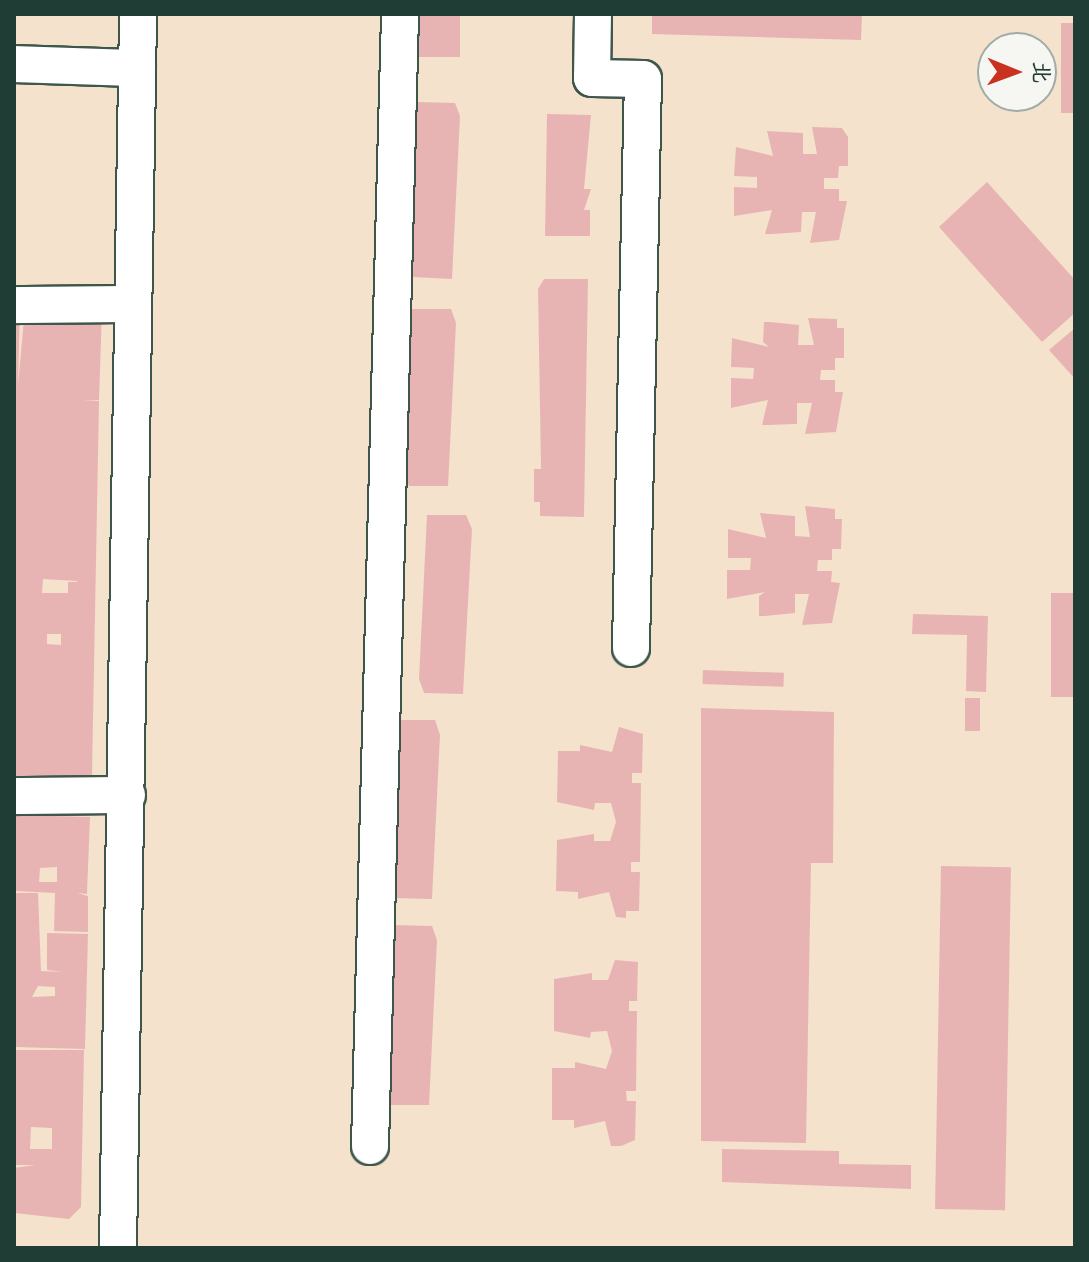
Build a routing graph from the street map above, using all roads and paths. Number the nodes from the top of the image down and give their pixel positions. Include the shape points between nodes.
1 (138, 14) edge
2 (400, 14) edge
3 (593, 14) edge
4 (14, 64) edge
5 (137, 68) junction
6 (133, 304) junction
7 (14, 305) edge
8 (631, 648) dead end
9 (127, 795) junction
10 (14, 796) edge
11 (370, 1146) dead end
12 (118, 1248) edge

1 - 5 street
2 - 11 street
3 - 8 street via 592,78 643,79
4 - 5 street
5 - 6 street
6 - 7 street
6 - 9 street
9 - 10 street
9 - 12 street

